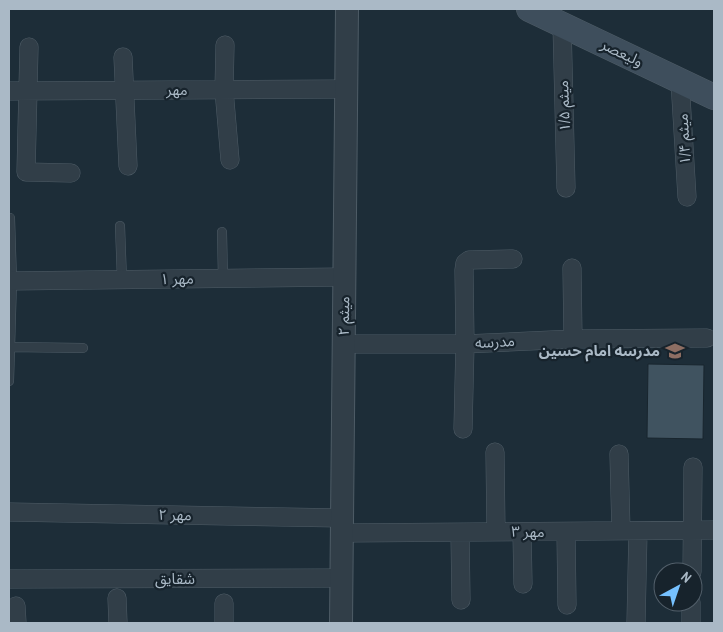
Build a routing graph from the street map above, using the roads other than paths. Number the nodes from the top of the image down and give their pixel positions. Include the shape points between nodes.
1 (347, 9) edge
2 (529, 9) edge
3 (562, 24) junction
4 (225, 44) dead end
5 (29, 47) dead end
6 (123, 57) dead end
7 (680, 81) junction
8 (346, 89) junction
9 (124, 90) junction
10 (224, 90) junction
11 (9, 91) edge
12 (28, 91) junction
13 (714, 97) edge
14 (230, 160) dead end
15 (128, 166) dead end
16 (71, 173) dead end
17 (566, 188) dead end
18 (687, 197) dead end
19 (9, 218) edge
20 (120, 226) dead end
21 (222, 232) dead end
22 (513, 259) dead end
23 (572, 268) dead end
24 (344, 277) junction
25 (223, 279) junction
26 (122, 280) junction
27 (10, 282) edge
28 (707, 338) dead end
29 (573, 339) junction
30 (344, 344) junction
31 (465, 344) junction
32 (10, 347) junction
33 (83, 348) dead end
34 (9, 382) edge
35 (463, 429) dead end
36 (495, 452) dead end
37 (619, 454) dead end
38 (692, 467) dead end
39 (9, 512) edge
40 (342, 526) junction
41 (693, 530) junction
42 (714, 530) edge
43 (629, 531) junction
44 (496, 532) junction
45 (522, 532) junction
46 (566, 532) junction
47 (460, 533) junction
48 (692, 562) edge
49 (341, 578) junction
50 (9, 579) edge
51 (523, 584) dead end
52 (117, 598) dead end
53 (462, 600) dead end
54 (224, 603) dead end
55 (567, 605) dead end
56 (118, 623) edge
57 (224, 623) edge
58 (341, 623) edge
59 (636, 623) edge

1 - 8 street, میثم ۲
2 - 3 main road, ولیعصر
3 - 7 main road, ولیعصر
3 - 17 street, میثم ۱/۵
4 - 10 street
5 - 12 street
6 - 9 street
7 - 13 main road, ولیعصر
7 - 18 street, میثم ۱/۴
8 - 10 street, مهر
8 - 24 street, میثم ۲
9 - 10 street, مهر
9 - 12 street, مهر
9 - 15 street
10 - 14 street
11 - 12 street, مهر
12 - 16 street via 26,172
19 - 27 lane
20 - 26 lane
21 - 25 lane
22 - 31 street via 469,260 465,264
23 - 29 street
24 - 25 street, مهر ۱
24 - 30 street, میثم ۲
25 - 26 street, مهر ۱
26 - 27 street, مهر ۱
27 - 32 lane
28 - 29 street, مدرسه
29 - 31 street, مدرسه
30 - 31 street, مدرسه
30 - 40 street, میثم ۲
31 - 35 street
32 - 33 lane
32 - 34 lane
36 - 44 street
37 - 43 street
38 - 41 street
39 - 40 street, مهر ۲
40 - 47 street, مهر ۳
40 - 49 street, میثم ۲
41 - 42 street, مهر ۳
41 - 43 street, مهر ۳
41 - 48 street
43 - 46 street, مهر ۳
43 - 59 street
44 - 45 street, مهر ۳
44 - 47 street, مهر ۳
45 - 46 street, مهر ۳
45 - 51 street
46 - 55 street
47 - 53 street
49 - 50 street, شقایق
49 - 58 street, میثم ۲
52 - 56 street
54 - 57 street

